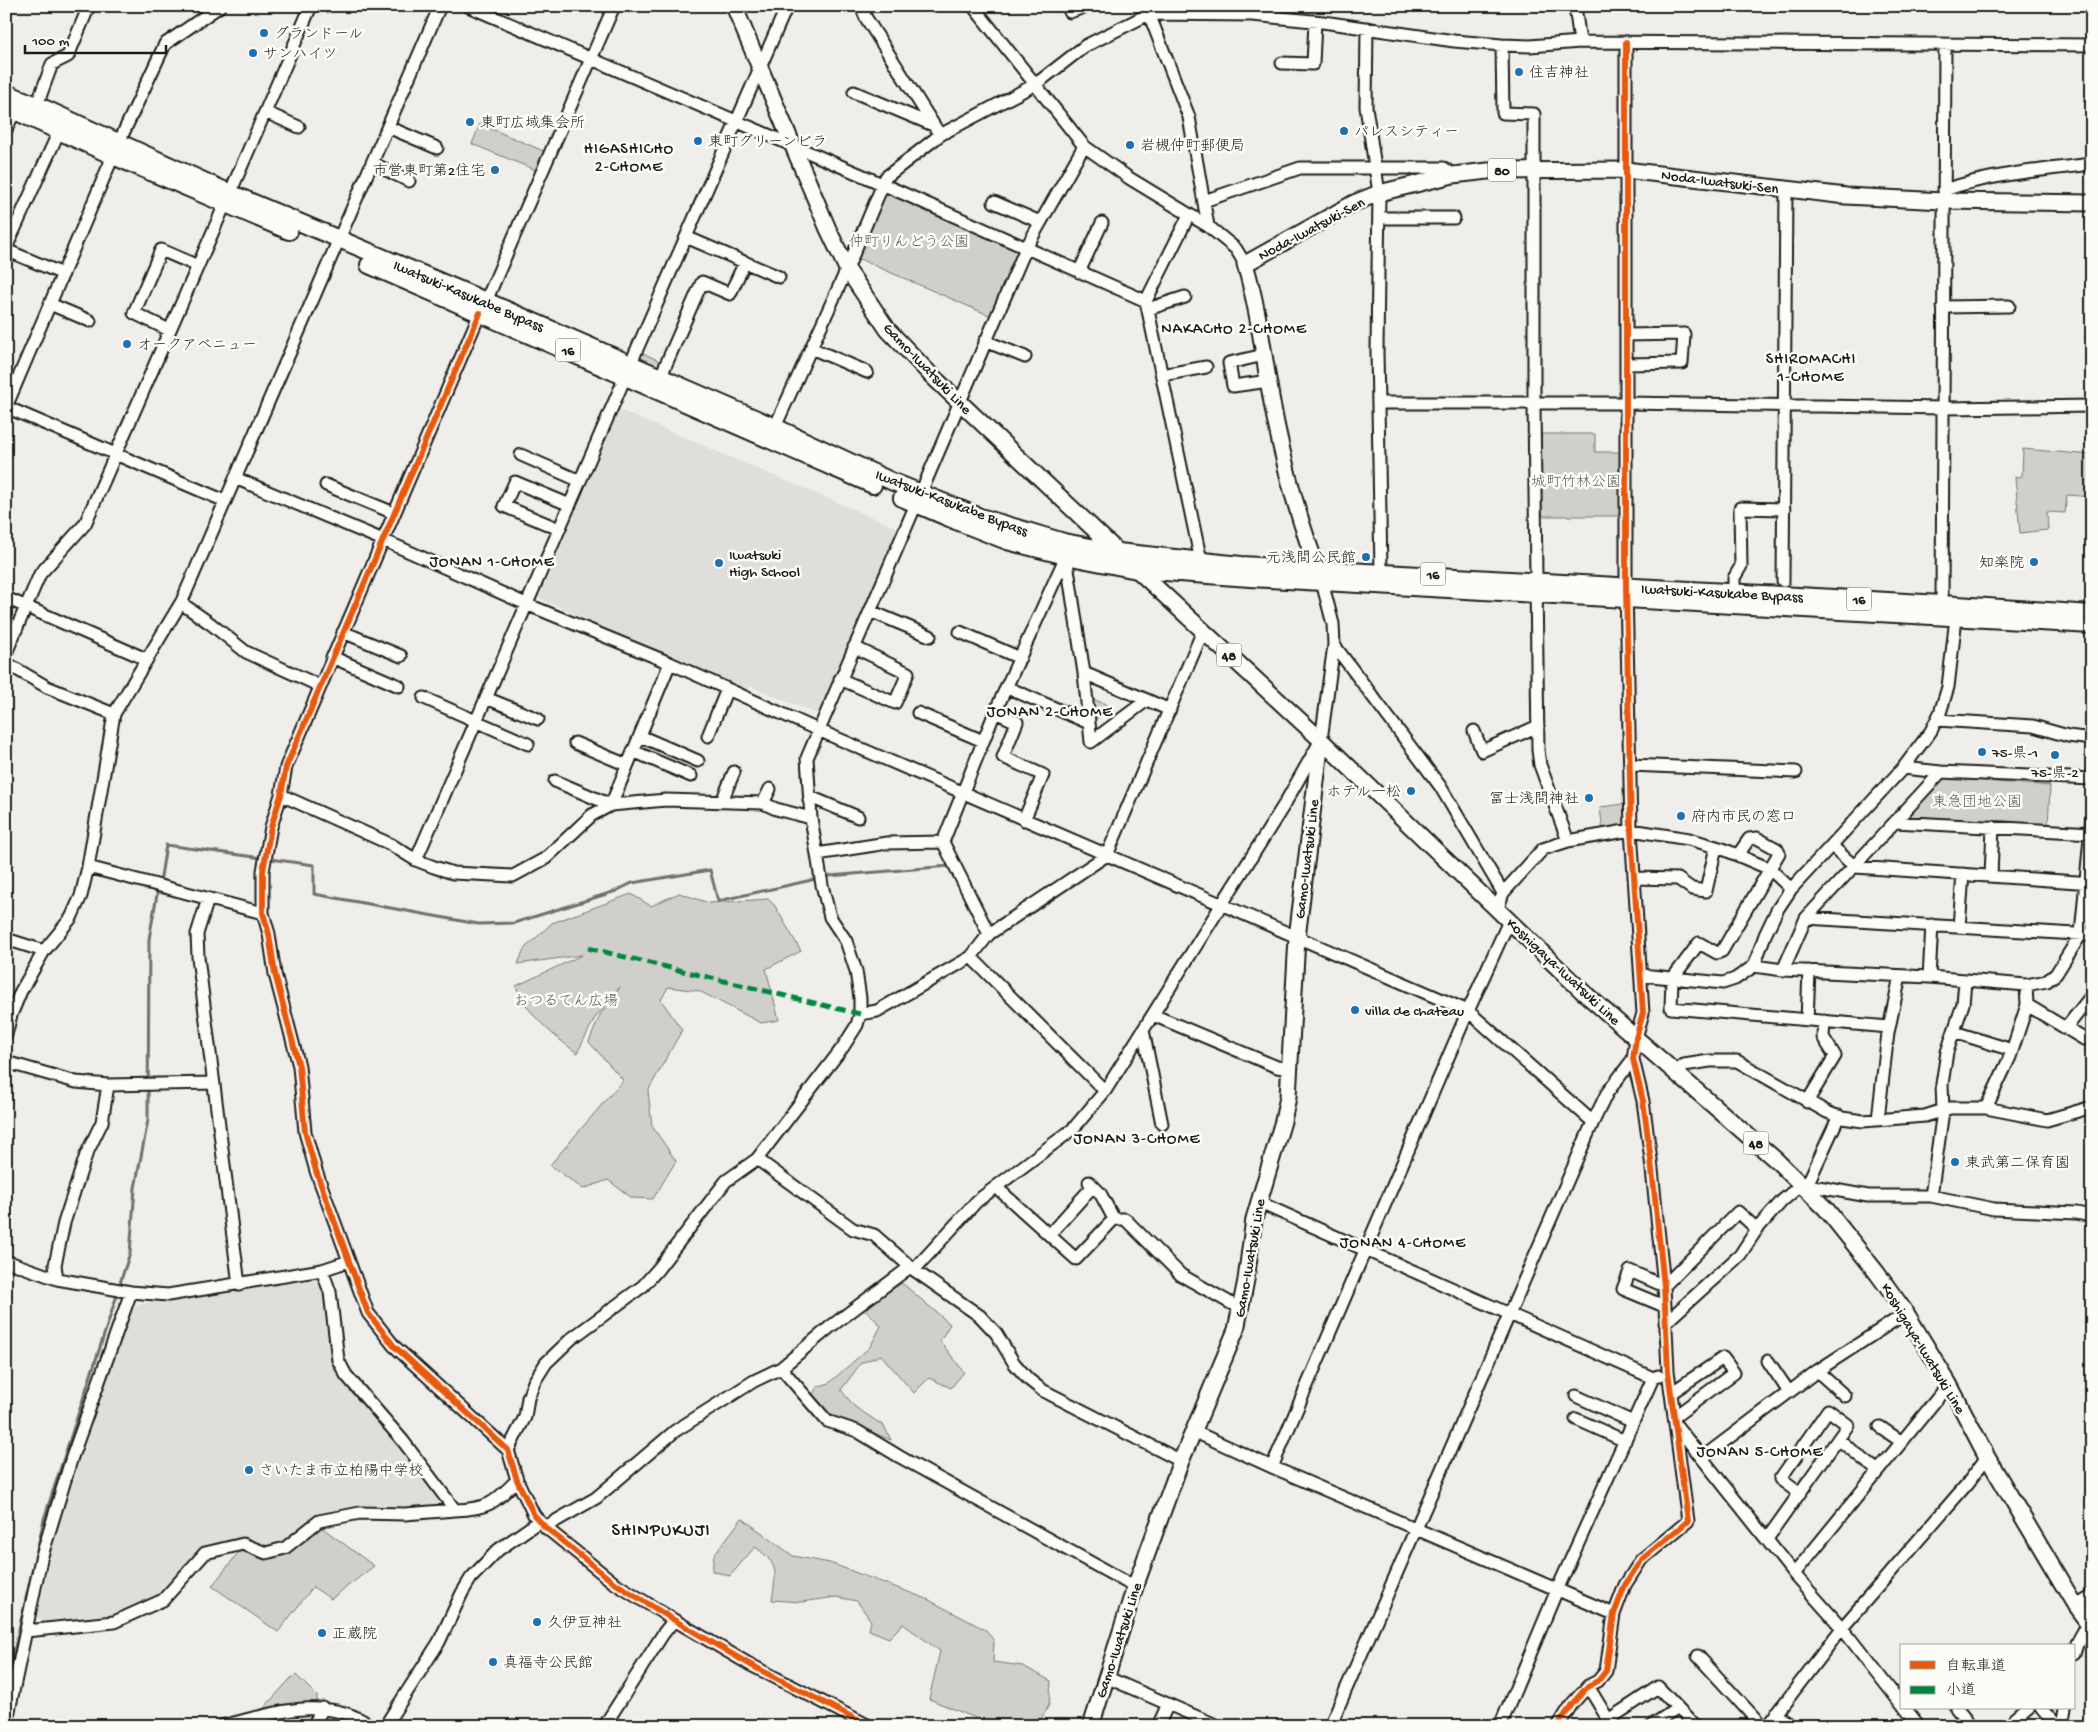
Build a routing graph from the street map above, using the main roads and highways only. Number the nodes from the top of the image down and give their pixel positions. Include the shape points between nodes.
1 (734, 6) edge
2 (6, 93) edge
3 (11, 109) edge
4 (116, 149) junction
5 (2092, 203) edge
6 (628, 370) junction
7 (920, 499) junction
8 (1118, 552) junction
9 (1137, 570) junction
10 (1320, 575) junction
11 (1536, 586) junction
12 (1627, 593) junction
13 (2092, 614) edge
14 (2092, 625) edge
15 (1321, 740) junction
16 (2090, 1626) edge
17 (1091, 1726) edge

1 - 8 main road, Gamo-Iwatsuki Line via 847,270 888,330
2 - 4 highway, Iwatsuki-Kasukabe Bypass / 16 via 37,105
3 - 4 highway, Iwatsuki-Kasukabe Bypass / 16
4 - 6 highway, Iwatsuki-Kasukabe Bypass / 16
5 - 10 main road, Noda-Iwatsuki-Sen / 80 via 1944,195 1846,196 1625,170 1534,169 1453,175 1379,193 1354,203 1245,264 1293,496
6 - 7 highway, Iwatsuki-Kasukabe Bypass / 16
6 - 7 highway, Iwatsuki-Kasukabe Bypass / 16 via 660,378 775,427
7 - 8 highway, Iwatsuki-Kasukabe Bypass / 16 via 1064,542
7 - 9 highway, Iwatsuki-Kasukabe Bypass / 16 via 1007,540
8 - 9 main road, Koshigaya-Iwatsuki Line / 48
8 - 10 highway, Iwatsuki-Kasukabe Bypass / 16
9 - 10 highway, Iwatsuki-Kasukabe Bypass / 16
9 - 15 main road, Koshigaya-Iwatsuki Line / 48
10 - 11 highway, Iwatsuki-Kasukabe Bypass / 16
10 - 11 highway, Iwatsuki-Kasukabe Bypass / 16 via 1381,572
11 - 12 highway, Iwatsuki-Kasukabe Bypass / 16
12 - 13 highway, Iwatsuki-Kasukabe Bypass / 16 via 1734,592
12 - 14 highway, Iwatsuki-Kasukabe Bypass / 16
15 - 16 main road, Koshigaya-Iwatsuki Line / 48 via 1582,991 1804,1185 1826,1209 1906,1313 1949,1384 1987,1457
15 - 17 main road, Gamo-Iwatsuki Line via 1297,938 1291,1069 1283,1121 1258,1202 1241,1309 1227,1354 1180,1461 1135,1587

